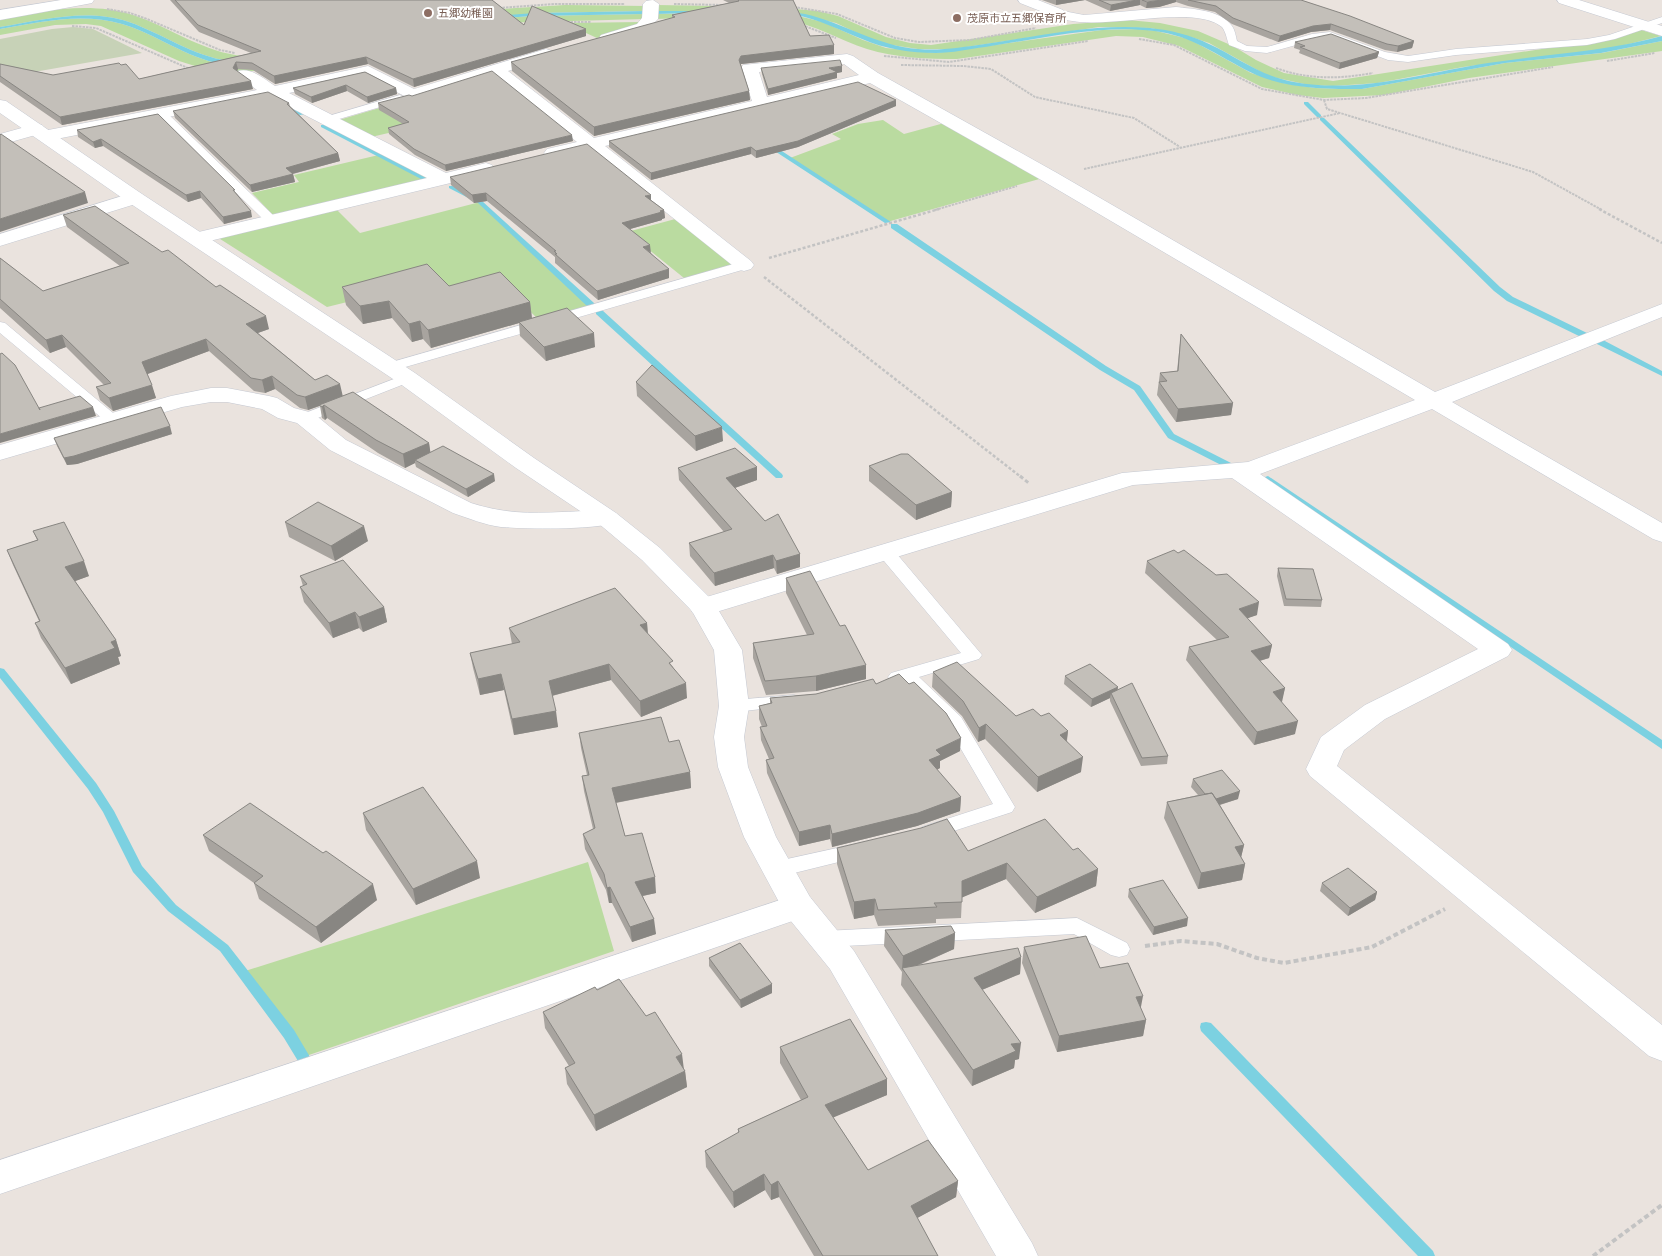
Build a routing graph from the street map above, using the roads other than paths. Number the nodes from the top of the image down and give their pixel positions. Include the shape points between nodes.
1 (87, 0) edge
2 (1025, 0) edge
3 (1564, 0) edge
4 (651, 9) road end
5 (1058, 14) joint
6 (0, 15) edge
7 (1662, 20) edge
8 (1651, 27) edge
9 (588, 42) edge
10 (563, 49) edge
11 (496, 69) junction
12 (244, 74) edge
13 (868, 74) junction
14 (271, 91) junction
15 (412, 95) junction
16 (761, 103) junction
17 (0, 105) edge
18 (161, 113) junction
19 (329, 120) junction
20 (41, 133) junction
21 (0, 140) edge
22 (592, 144) junction
23 (536, 157) edge
24 (499, 166) edge
25 (444, 179) junction
26 (136, 198) junction
27 (271, 220) junction
28 (197, 238) junction
29 (0, 240) edge
30 (744, 265) joint
31 (1662, 310) edge
32 (0, 326) edge
33 (398, 372) junction
34 (1433, 401) junction
35 (305, 418) junction
36 (114, 420) junction
37 (0, 453) edge
38 (1237, 470) junction
39 (607, 518) junction
40 (1662, 534) edge
41 (885, 551) junction
42 (703, 607) junction
43 (906, 675) junction
44 (882, 682) edge
45 (807, 700) edge
46 (734, 706) junction
47 (910, 838) edge
48 (882, 845) edge
49 (778, 869) junction
50 (798, 906) junction
51 (825, 939) junction
52 (1119, 949) road end
53 (1662, 1046) edge
54 (0, 1177) edge
55 (1018, 1256) edge

1 - 6 street
2 - 5 street
3 - 8 street
4 - 9 street via 642,27
5 - 8 lane via 1083,19 1148,12 1191,12 1211,16 1228,27 1233,43 1242,49 1271,50 1326,34 1389,58 1402,59 1605,39
7 - 8 lane
10 - 11 street
11 - 15 street
11 - 22 street
12 - 14 street
13 - 16 street
13 - 16 street via 847,59 749,68
13 - 34 street
14 - 15 street via 368,71
14 - 18 street
14 - 19 street
15 - 19 lane
16 - 22 street
17 - 20 street
18 - 20 street
18 - 27 lane
19 - 25 street
20 - 21 street
20 - 26 street
22 - 23 street
22 - 30 street
24 - 25 street
25 - 27 street
26 - 28 street
26 - 29 street
27 - 28 street
28 - 33 street
30 - 33 lane
31 - 34 street
32 - 36 lane
33 - 35 lane
33 - 39 street
34 - 38 street via 1252,469
34 - 40 street
35 - 36 street via 286,413 269,402 211,395
35 - 39 street via 338,444 379,467 480,514 500,519
36 - 37 street
38 - 41 street via 1131,478
38 - 53 street via 1498,650 1375,712 1332,744 1320,769
39 - 42 street via 651,554
41 - 42 street
41 - 43 lane via 973,655
42 - 46 street via 728,650
43 - 44 lane
43 - 47 lane via 954,721 1005,807
45 - 46 lane
46 - 49 street via 729,737 733,768 752,820
48 - 49 lane
49 - 50 street
50 - 51 street
50 - 54 street
51 - 52 lane via 1077,926
51 - 55 street via 842,960

